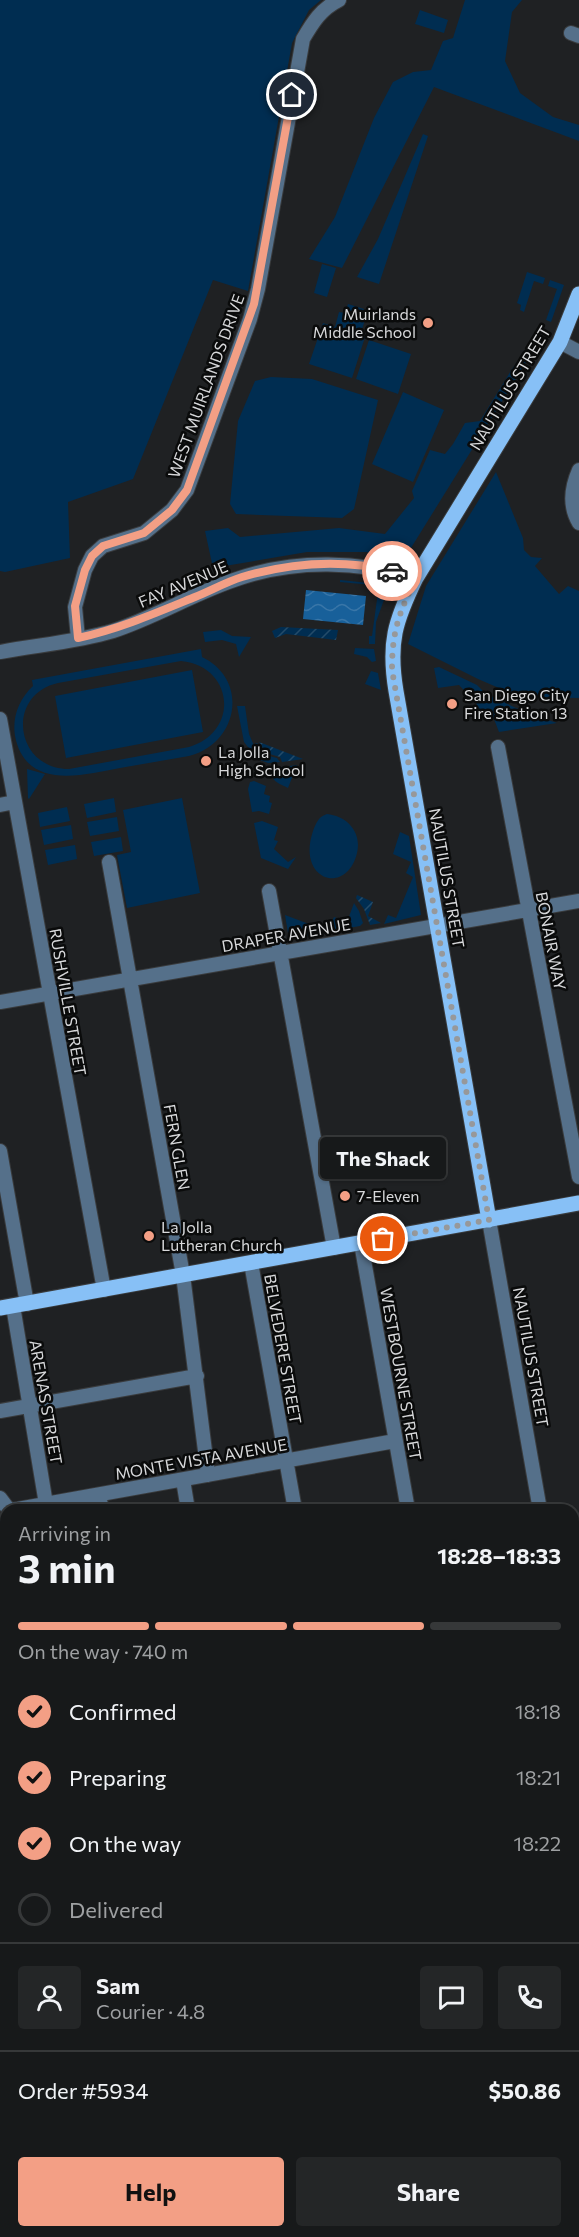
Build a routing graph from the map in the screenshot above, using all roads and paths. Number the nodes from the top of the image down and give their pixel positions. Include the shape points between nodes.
1 (339, 0) edge
2 (579, 294) edge
3 (560, 342) junction
4 (579, 352) edge
5 (578, 473) edge
6 (579, 523) edge
7 (416, 578) junction
8 (78, 638) junction
9 (0, 652) edge
10 (0, 719) edge
11 (498, 747) dead end
12 (15, 802) junction
13 (0, 805) edge
14 (109, 862) dead end
15 (269, 891) dead end
16 (579, 901) edge
17 (528, 910) junction
18 (437, 925) junction
19 (280, 952) junction
20 (130, 979) junction
21 (50, 993) junction
22 (0, 1002) edge
23 (0, 1150) edge
24 (579, 1177) edge
25 (579, 1203) edge
26 (489, 1220) junction
27 (361, 1244) junction
28 (334, 1248) junction
29 (251, 1263) junction
30 (183, 1275) junction
31 (104, 1290) junction
32 (13, 1306) edge
33 (196, 1376) junction
34 (30, 1405) junction
35 (0, 1411) edge
36 (203, 1436) junction
37 (396, 1441) junction
38 (286, 1461) junction
39 (208, 1475) junction
40 (183, 1480) junction
41 (99, 1495) junction
42 (46, 1504) joint
43 (101, 1504) edge
44 (187, 1504) edge
45 (294, 1504) edge
46 (407, 1504) edge
47 (539, 1504) edge

1 - 8 street, WEST MUIRLANDS DRIVE via 322,11 303,39 258,289 187,490 172,510 144,533 103,546 92,556 75,606
2 - 3 main road, NAUTILUS STREET
3 - 4 street
3 - 7 main road, NAUTILUS STREET
5 - 6 street via 571,499
7 - 8 street, FAY AVENUE via 351,565 285,568 240,578 112,631
7 - 18 main road, NAUTILUS STREET via 395,626 392,670
8 - 9 street, FAY AVENUE
10 - 12 street, RUSHVILLE STREET
11 - 17 street, BONAIR WAY
12 - 13 street
12 - 21 street, RUSHVILLE STREET
14 - 20 street, FERN GLEN
15 - 19 street
16 - 17 street, DRAPER AVENUE
17 - 18 street, DRAPER AVENUE
17 - 24 street, BONAIR WAY
18 - 19 street, DRAPER AVENUE
18 - 26 main road, NAUTILUS STREET
19 - 20 street, DRAPER AVENUE
19 - 28 street
20 - 21 street, DRAPER AVENUE
20 - 30 street, FERN GLEN
21 - 22 street, DRAPER AVENUE
21 - 31 street, RUSHVILLE STREET
23 - 32 street, ARENAS STREET
25 - 26 main road
26 - 27 main road
26 - 47 street, NAUTILUS STREET
27 - 28 main road
27 - 37 street, WESTBOURNE STREET
28 - 29 main road
29 - 30 main road
29 - 38 street, BELVEDERE STREET
30 - 31 main road
30 - 33 street, FERN GLEN
31 - 32 main road
32 - 34 street, ARENAS STREET
33 - 34 street
33 - 36 street, FERN GLEN
34 - 35 street
34 - 42 street, ARENAS STREET
36 - 39 street, FERN GLEN
36 - 40 street via 199,1460
37 - 38 street, MONTE VISTA AVENUE
37 - 46 street, WESTBOURNE STREET
38 - 39 street, MONTE VISTA AVENUE
38 - 45 street, BELVEDERE STREET
39 - 40 street, MONTE VISTA AVENUE
40 - 41 street, MONTE VISTA AVENUE
40 - 44 street
41 - 42 street, MONTE VISTA AVENUE
41 - 43 street

